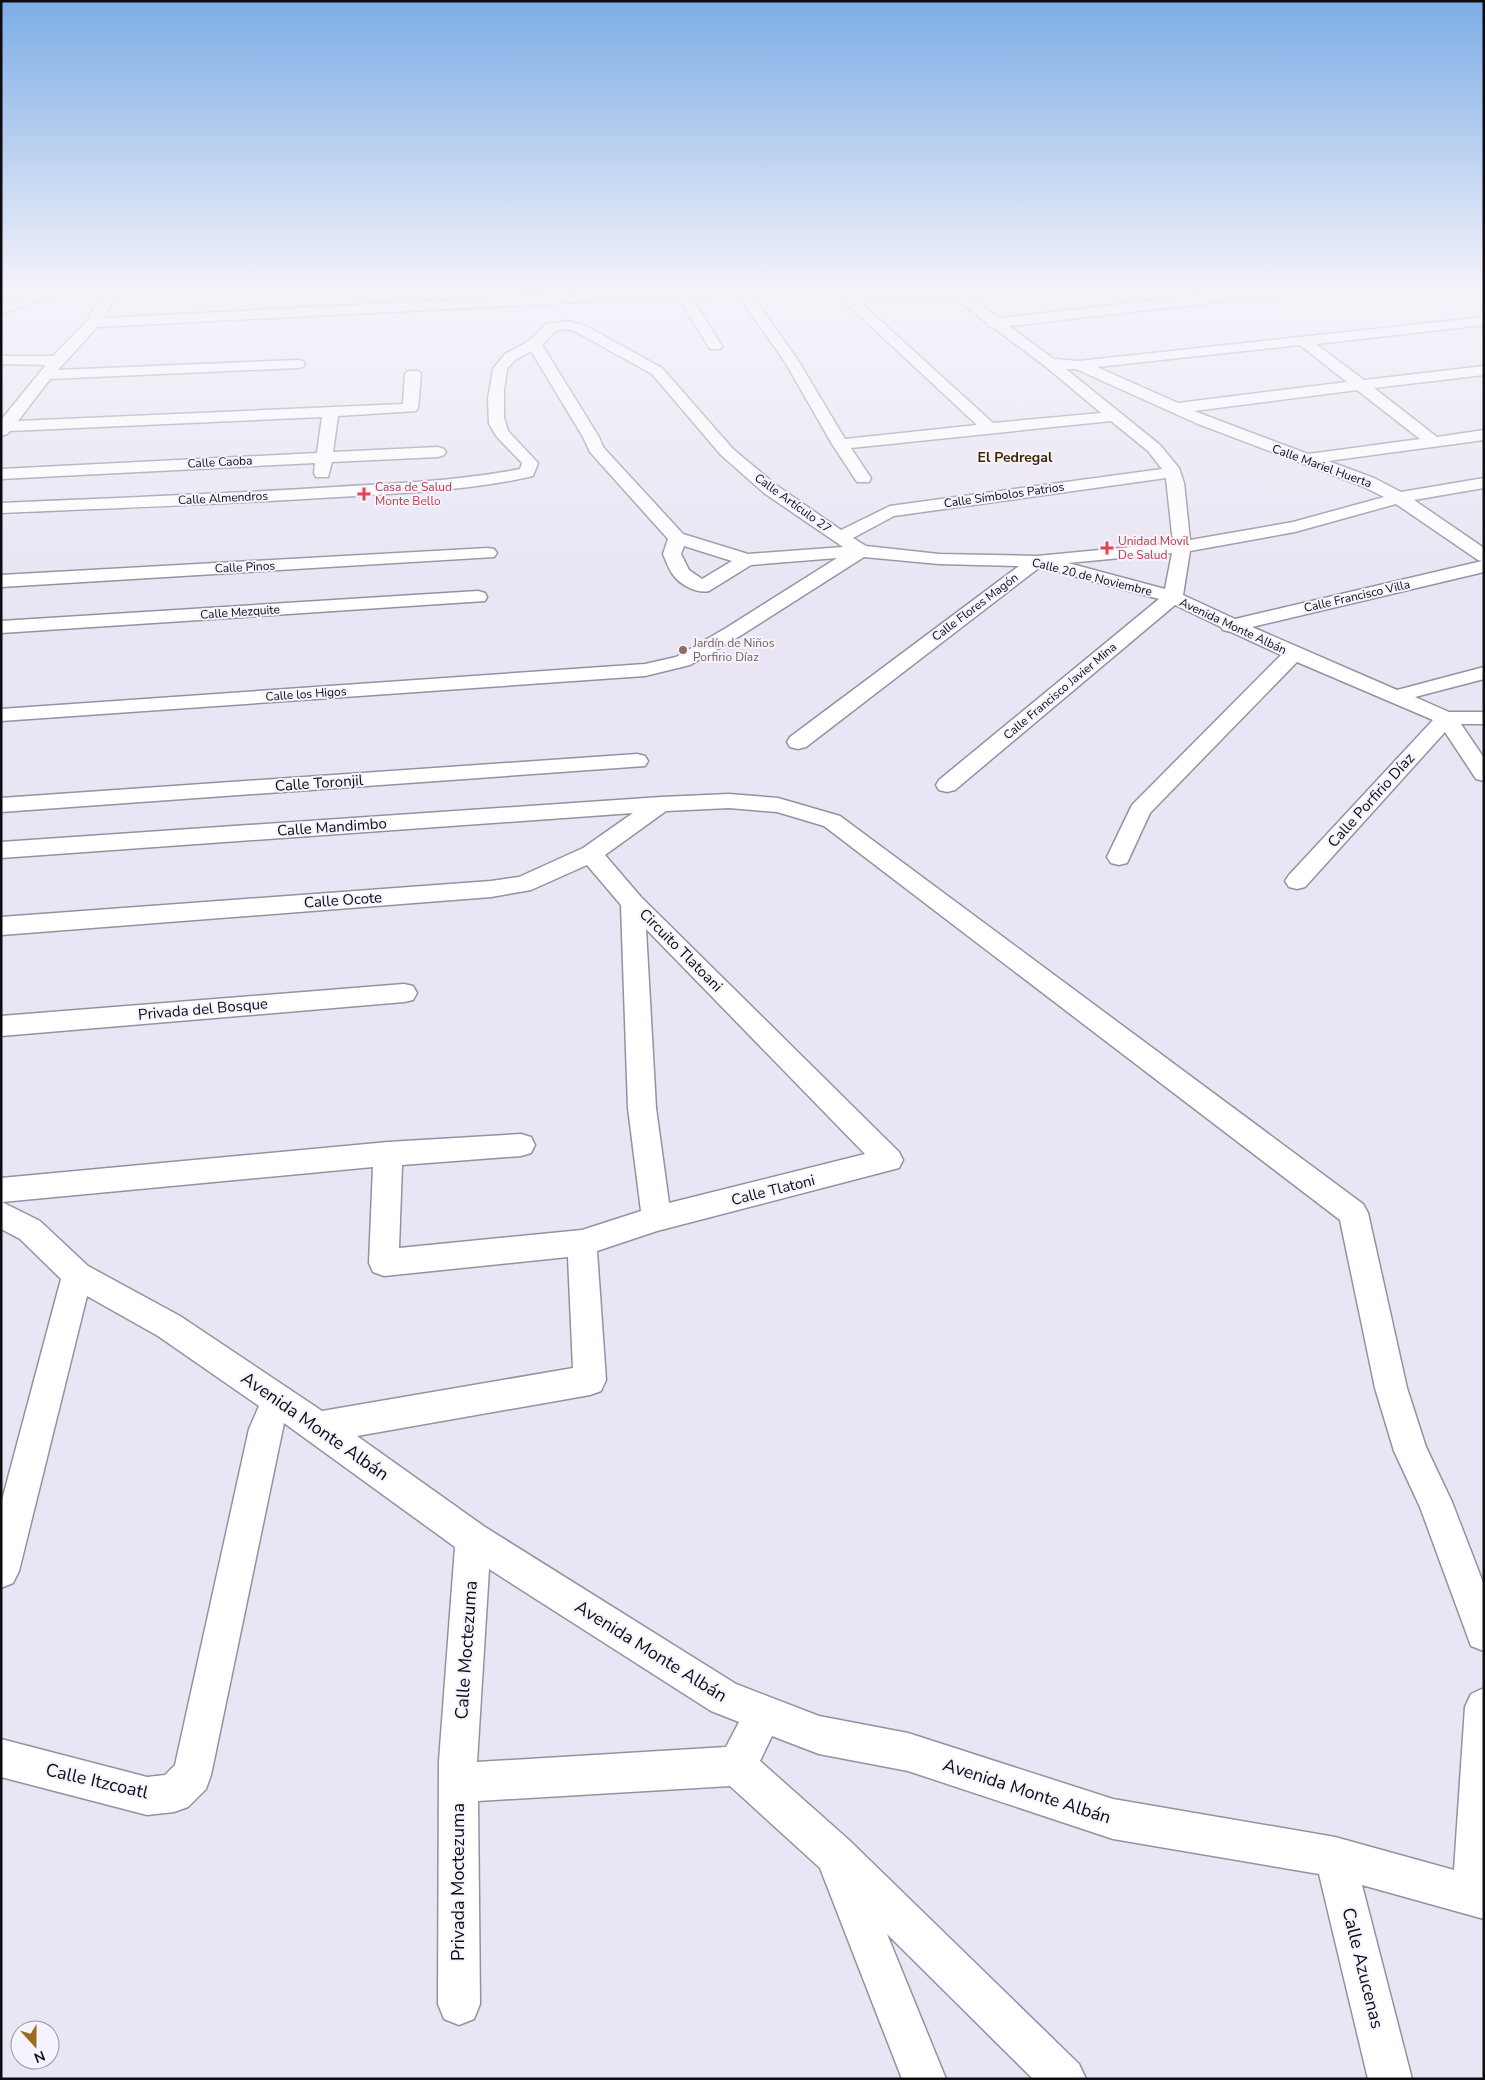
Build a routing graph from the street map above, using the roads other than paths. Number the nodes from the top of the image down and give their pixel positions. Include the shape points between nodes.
1 (35, 388) edge
2 (412, 388) edge
3 (497, 388) edge
4 (561, 388) edge
5 (672, 388) edge
6 (807, 388) edge
7 (945, 388) edge
8 (1080, 388) edge
9 (1132, 388) edge
10 (1345, 388) edge
11 (1365, 388) edge
12 (1177, 408) junction
13 (331, 412) junction
14 (1113, 416) junction
15 (3, 428) edge
16 (990, 429) junction
17 (1484, 435) edge
18 (1434, 442) junction
19 (840, 444) junction
20 (438, 452) dead end
21 (325, 457) junction
22 (1305, 460) junction
23 (1173, 472) junction
24 (1, 474) edge
25 (863, 478) dead end
26 (1484, 483) edge
27 (318, 493) junction
28 (1399, 498) junction
29 (1, 508) edge
30 (841, 537) junction
31 (677, 538) junction
32 (1182, 547) junction
33 (860, 551) junction
34 (488, 553) dead end
35 (1484, 556) edge
36 (747, 560) junction
37 (1037, 561) junction
38 (1484, 566) edge
39 (1, 581) edge
40 (478, 597) dead end
41 (1173, 597) junction
42 (1230, 626) junction
43 (1, 627) edge
44 (1294, 654) junction
45 (1484, 673) edge
46 (1397, 696) junction
47 (1, 715) edge
48 (1446, 718) junction
49 (1484, 718) edge
50 (798, 742) dead end
51 (637, 761) dead end
52 (1484, 774) edge
53 (947, 785) dead end
54 (662, 804) junction
55 (1, 805) edge
56 (1, 850) edge
57 (591, 854) junction
58 (1119, 857) dead end
59 (1297, 881) dead end
60 (633, 902) junction
61 (1, 926) edge
62 (404, 992) dead end
63 (1, 1026) edge
64 (521, 1145) dead end
65 (388, 1154) junction
66 (889, 1160) joint
67 (1, 1190) edge
68 (1, 1214) edge
69 (657, 1219) junction
70 (582, 1243) junction
71 (77, 1275) junction
72 (278, 1400) junction
73 (318, 1427) junction
74 (473, 1538) junction
75 (1, 1571) edge
76 (1484, 1633) edge
77 (1484, 1707) edge
78 (763, 1714) junction
79 (1, 1758) edge
80 (737, 1766) junction
81 (458, 1772) junction
82 (836, 1854) junction
83 (1335, 1857) junction
84 (1478, 1897) edge
85 (459, 2004) dead end
86 (924, 2079) edge
87 (1064, 2079) edge
88 (1390, 2079) edge

1 - 15 street
2 - 13 street via 410,408
3 - 27 street, Calle Almendros via 494,419 498,429 525,455 530,464 527,472 445,485
4 - 31 street via 596,449
5 - 30 street, Calle Artículo 27 via 728,452 770,489
6 - 19 street
7 - 16 street
8 - 14 street, Avenida Monte Albán
9 - 12 street, Calle Mariel Huerta
10 - 12 street
11 - 18 street
12 - 22 street, Calle Mariel Huerta
13 - 15 street
13 - 21 street
14 - 16 street
14 - 23 street, Avenida Monte Albán via 1154,448
16 - 19 street
17 - 18 street
18 - 22 street
19 - 25 street
20 - 21 street, Calle Caoba
21 - 24 street, Calle Caoba
21 - 27 street
22 - 28 street, Calle Mariel Huerta via 1368,482
23 - 30 street, Calle Símbolos Patrios via 890,511
23 - 32 street, Avenida Monte Albán
26 - 28 street
27 - 29 street, Calle Almendros
28 - 32 street via 1296,527
28 - 35 street, Calle Mariel Huerta
30 - 33 street, Calle Artículo 27
31 - 36 street
31 - 36 street via 672,554 680,573 702,587
32 - 37 street
32 - 41 street, Avenida Monte Albán
33 - 36 street, Calle 20 de Noviembre
33 - 37 street, Calle 20 de Noviembre via 939,559
33 - 47 street, Calle los Higos via 683,661 645,670
34 - 39 street, Calle Pinos
37 - 41 street, Calle 20 de Noviembre
37 - 50 street, Calle Flores Magón
38 - 42 street, Calle Francisco Villa
40 - 43 street, Calle Mezquite
41 - 42 street, Avenida Monte Albán
41 - 53 street, Calle Francisco Javier Mina
42 - 44 street, Avenida Monte Albán
44 - 46 street, Avenida Monte Albán
44 - 58 street via 1140,810
45 - 46 street
46 - 48 street, Avenida Monte Albán
48 - 49 street
48 - 52 street
48 - 59 street, Calle Porfirio Díaz
51 - 55 street, Calle Toronjil
54 - 56 street, Calle Mandimbo
54 - 57 street, Calle Ocote
54 - 76 street, Calle Mandimbo via 729,802 778,805 832,821 1353,1213 1391,1388 1410,1451 1435,1502
57 - 60 street
57 - 61 street, Calle Ocote via 523,884 491,889
60 - 66 street, Circuito Tlatoani
60 - 69 street, Circuito Tlatoani via 642,1108
62 - 63 street, Privada del Bosque
64 - 65 street
65 - 67 street
65 - 70 street, Calle Tlatoni via 384,1263
66 - 69 street, Calle Tlatoni
68 - 71 street, Avenida Monte Albán via 30,1230
69 - 70 street, Calle Tlatoni
70 - 73 street via 590,1380
71 - 72 street, Avenida Monte Albán via 169,1326
71 - 75 street
72 - 73 street, Avenida Monte Albán
72 - 79 street, Calle Itzcoatl via 265,1429 192,1775 174,1793 147,1796
73 - 74 street, Avenida Monte Albán
74 - 78 street, Avenida Monte Albán via 724,1698
74 - 81 street, Calle Moctezuma
77 - 84 street
78 - 80 street
78 - 83 street, Avenida Monte Albán via 819,1736 908,1752 1112,1819
80 - 81 street
80 - 82 street
81 - 85 street, Privada Moctezuma
82 - 86 street
82 - 87 street
83 - 84 street, Avenida Monte Albán
83 - 88 street, Calle Azucenas

